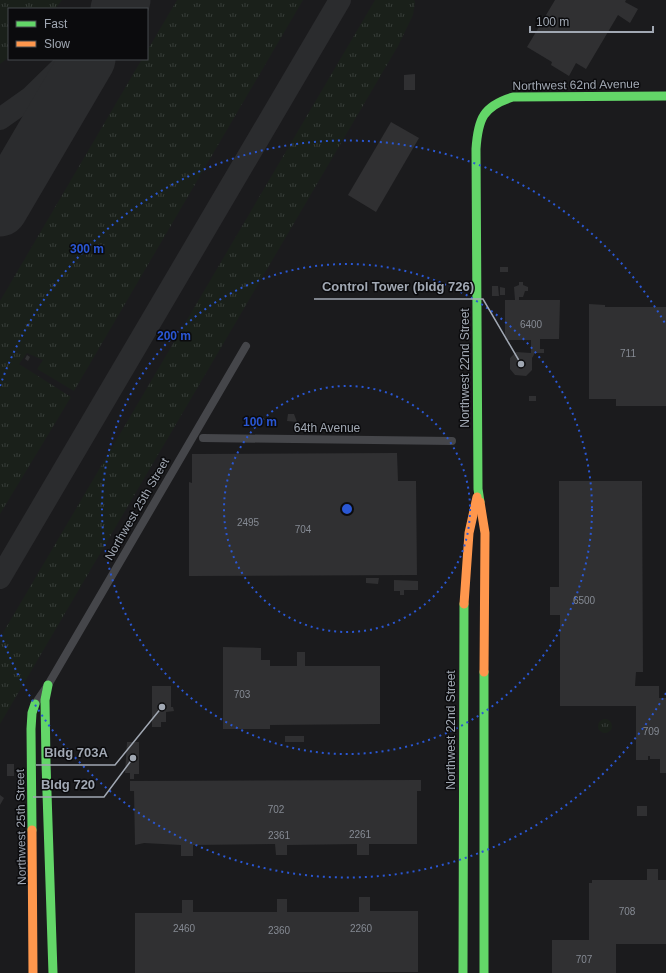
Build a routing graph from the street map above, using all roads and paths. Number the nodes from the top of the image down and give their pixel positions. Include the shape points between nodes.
1 (666, 96) edge
2 (489, 106) joint
3 (246, 346) dead end
4 (203, 438) dead end
5 (452, 441) dead end
6 (478, 489) junction
7 (48, 685) junction
8 (35, 704) joint
9 (33, 973) edge
10 (53, 973) edge
11 (463, 973) edge
12 (484, 973) edge

1 - 2 street, Northwest 62nd Avenue via 522,96 505,98
2 - 6 street, Northwest 22nd Street via 478,127 476,149
3 - 7 street, Northwest 25th Street
4 - 5 street, 64th Avenue
6 - 11 street, Northwest 22nd Street via 469,533 464,608
6 - 12 street, Northwest 22nd Street via 485,533
7 - 8 street, Northwest 25th Street
7 - 10 street, Northwest 25th Street via 45,700 46,763
8 - 9 street, Northwest 25th Street via 31,730

